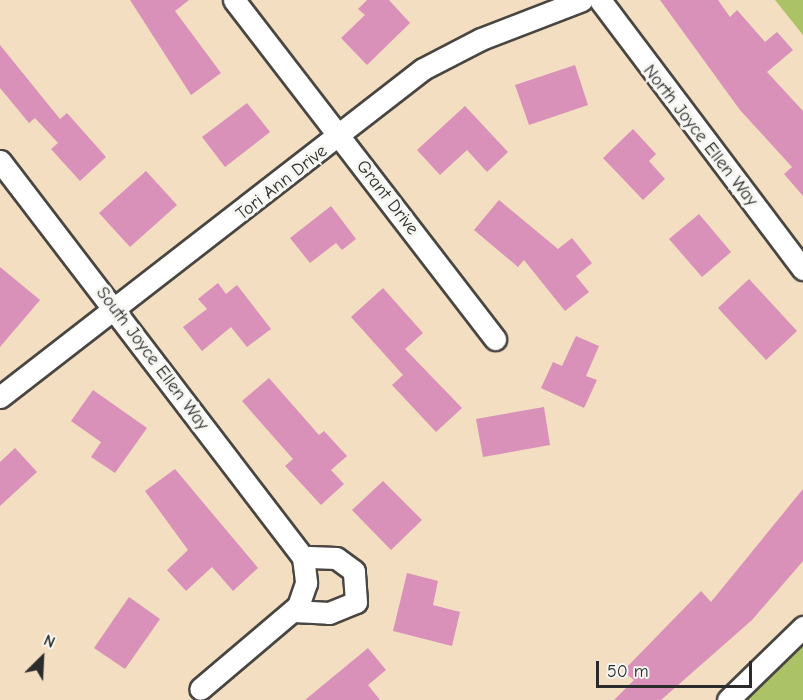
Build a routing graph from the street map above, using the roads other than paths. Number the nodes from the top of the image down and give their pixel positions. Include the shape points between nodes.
1 (234, 0) edge
2 (582, 0) edge
3 (600, 0) edge
4 (340, 138) junction
5 (0, 161) edge
6 (803, 269) edge
7 (117, 312) junction
8 (495, 339) dead end
9 (0, 398) edge
10 (303, 557) junction
11 (293, 611) junction
12 (803, 627) edge
13 (200, 689) dead end
14 (728, 700) edge

1 - 4 street, Grant Drive
2 - 4 street, Tori Ann Drive via 481,39 423,69
3 - 6 street, North Joyce Ellen Way
4 - 7 street, Tori Ann Drive
4 - 8 street, Grant Drive
5 - 7 street, South Joyce Ellen Way
7 - 9 street, Tori Ann Drive
7 - 10 street, South Joyce Ellen Way
10 - 11 street via 306,583
10 - 11 street via 336,558 354,572 356,602 329,613
11 - 13 street
12 - 14 street

